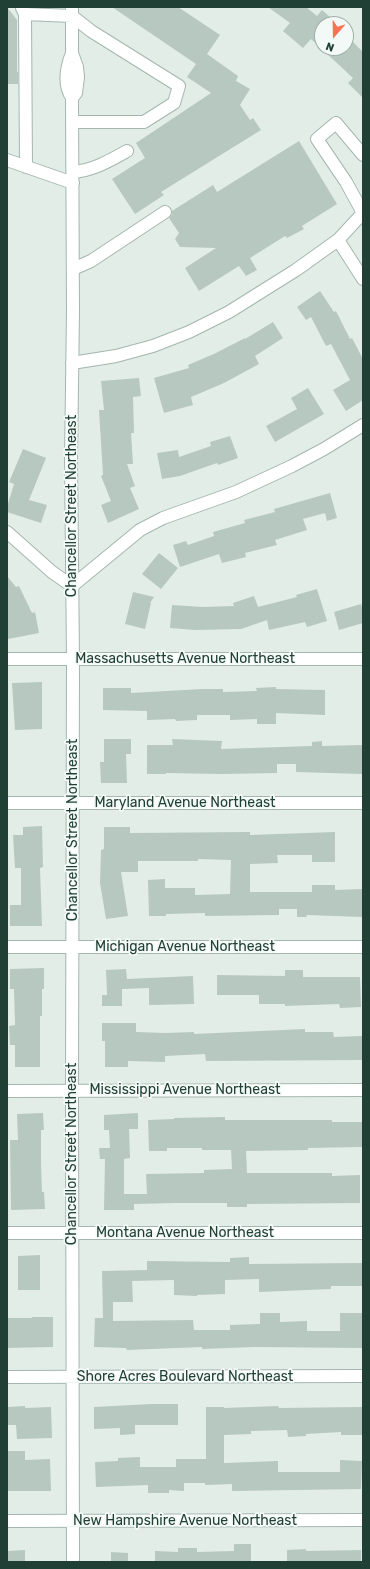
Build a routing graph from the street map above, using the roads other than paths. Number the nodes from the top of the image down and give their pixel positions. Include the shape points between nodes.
1 (24, 11) edge
2 (72, 12) edge
3 (72, 122) junction
4 (127, 151) dead end
5 (363, 155) edge
6 (7, 160) edge
7 (26, 167) junction
8 (73, 178) junction
9 (165, 212) dead end
10 (363, 213) edge
11 (338, 240) junction
12 (73, 269) junction
13 (363, 279) edge
14 (72, 363) junction
15 (363, 425) edge
16 (7, 532) edge
17 (72, 586) junction
18 (7, 659) edge
19 (73, 659) junction
20 (363, 659) edge
21 (7, 803) edge
22 (72, 803) junction
23 (363, 803) edge
24 (7, 947) edge
25 (73, 947) junction
26 (363, 947) edge
27 (363, 1090) edge
28 (7, 1091) edge
29 (72, 1091) junction
30 (7, 1233) edge
31 (73, 1233) junction
32 (363, 1233) edge
33 (363, 1376) edge
34 (7, 1377) edge
35 (74, 1377) junction
36 (363, 1520) edge
37 (7, 1521) edge
38 (73, 1521) junction
39 (73, 1562) edge

1 - 2 street
1 - 7 street
2 - 3 street, Chancellor Street Northeast via 72,53 66,77 68,92 72,98
2 - 3 street via 91,30 179,86 174,103 144,122
3 - 8 street, Chancellor Street Northeast
4 - 8 street
5 - 10 street via 336,123 317,139
6 - 7 street
7 - 8 street
8 - 12 street, Chancellor Street Northeast
9 - 12 street via 85,265
10 - 11 street
11 - 13 street
11 - 14 street via 259,294 189,332 153,346 116,356
12 - 14 street, Chancellor Street Northeast
14 - 17 street, Chancellor Street Northeast
15 - 17 street via 292,466 236,492 163,518 140,530
16 - 17 street via 35,558
17 - 19 street, Chancellor Street Northeast
18 - 19 street, Massachusetts Avenue Northeast
19 - 20 street, Massachusetts Avenue Northeast
19 - 22 street, Chancellor Street Northeast
21 - 22 street, Maryland Avenue Northeast
22 - 23 street, Maryland Avenue Northeast
22 - 25 street, Chancellor Street Northeast
24 - 25 street, Michigan Avenue Northeast
25 - 26 street, Michigan Avenue Northeast
25 - 29 street, Chancellor Street Northeast
27 - 29 street, Mississippi Avenue Northeast
28 - 29 street, Mississippi Avenue Northeast
29 - 31 street, Chancellor Street Northeast
30 - 31 street, Montana Avenue Northeast
31 - 32 street, Montana Avenue Northeast
31 - 35 street, Chancellor Street Northeast
33 - 35 street, Shore Acres Boulevard Northeast
34 - 35 street, Shore Acres Boulevard Northeast
35 - 38 street, Chancellor Street Northeast
36 - 38 street, New Hampshire Avenue Northeast
37 - 38 street, New Hampshire Avenue Northeast
38 - 39 street, Chancellor Street Northeast

